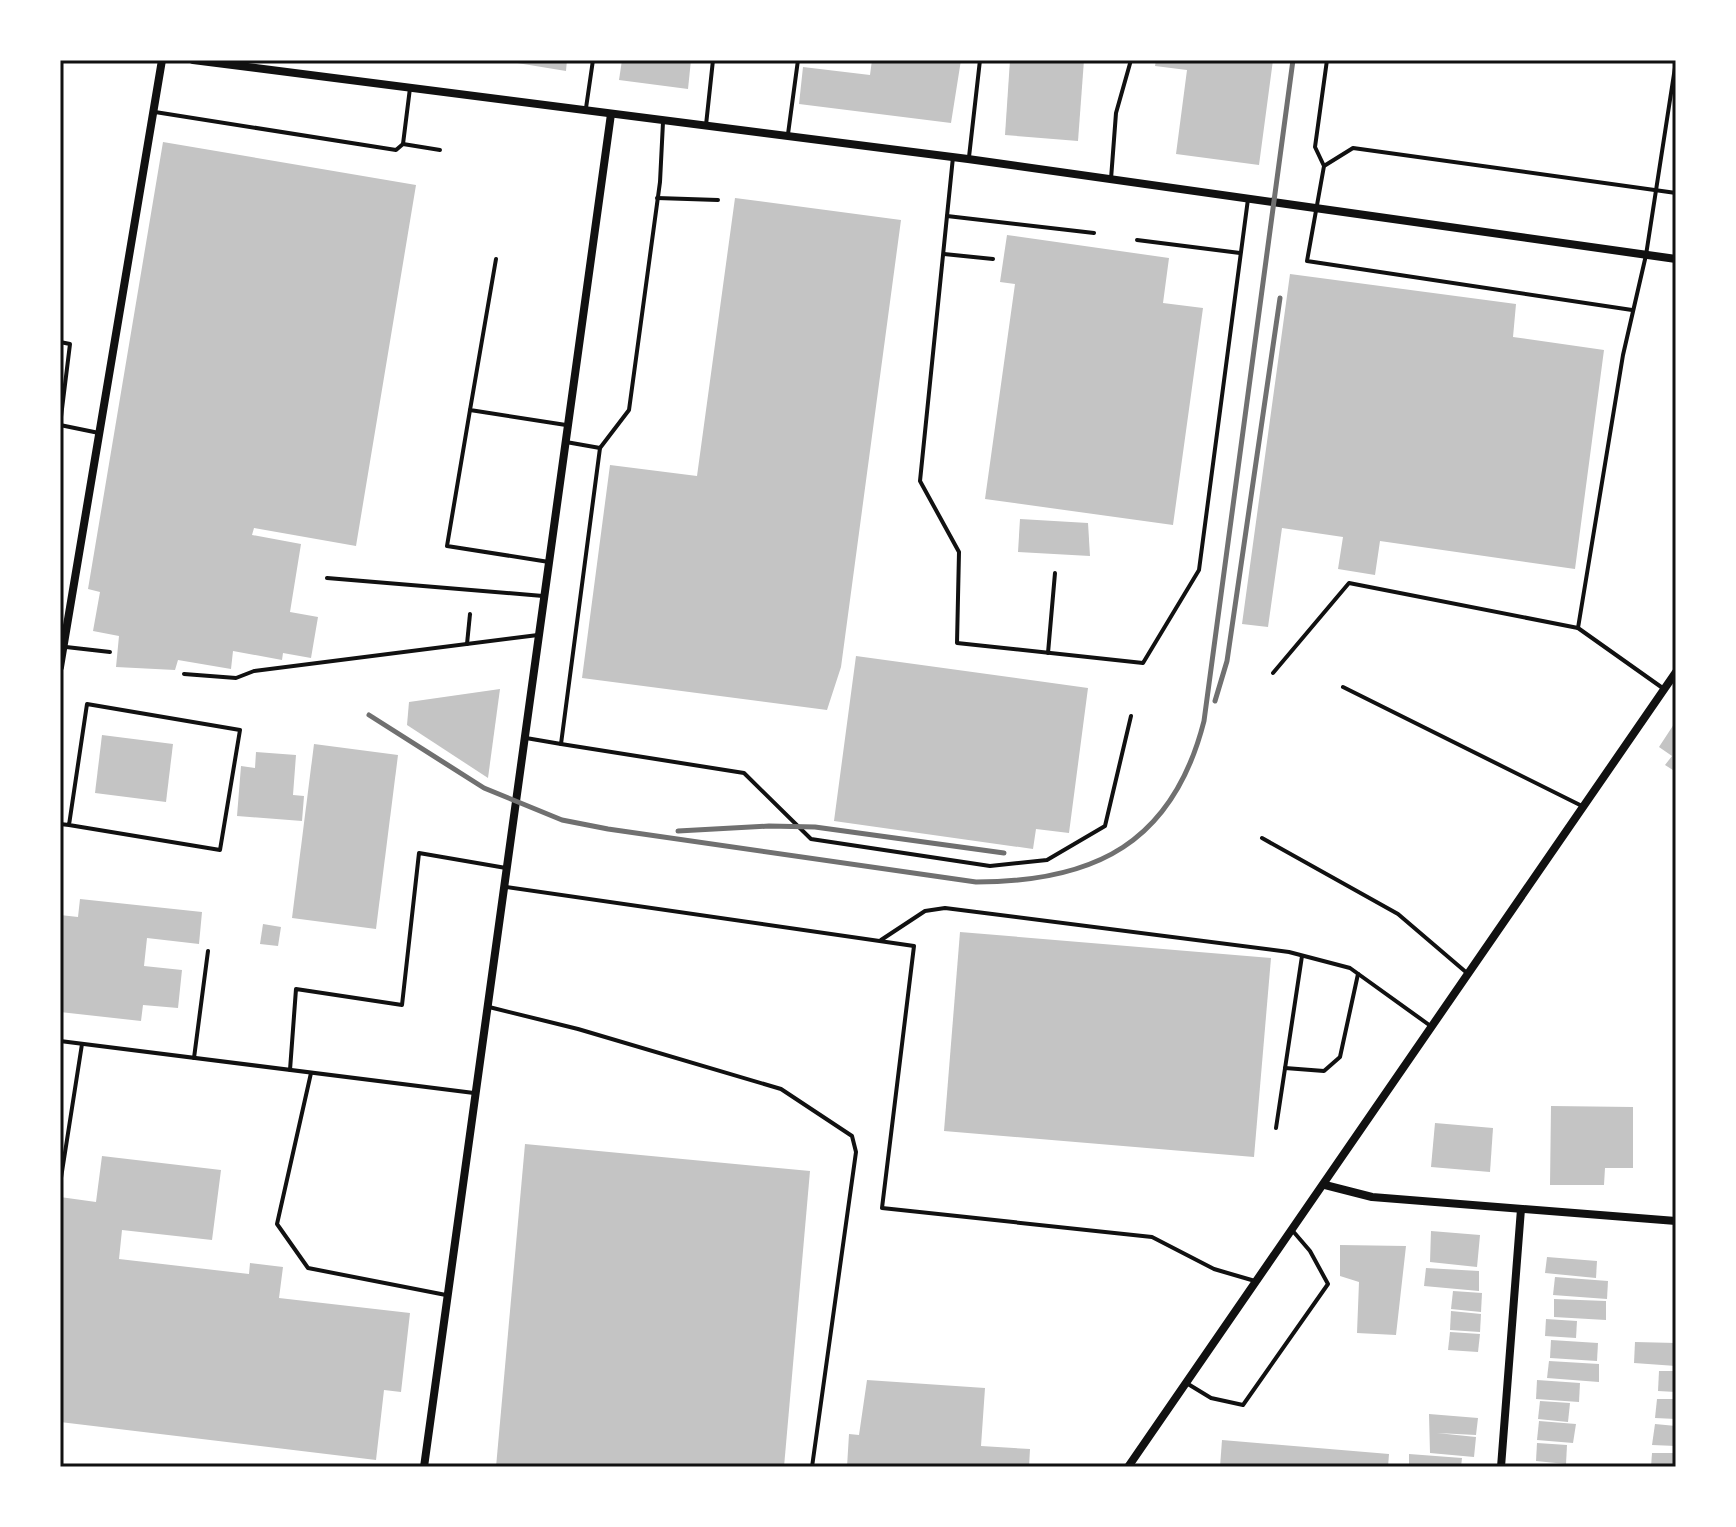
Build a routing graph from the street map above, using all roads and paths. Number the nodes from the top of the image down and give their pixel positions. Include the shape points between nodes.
1 (162, 60) edge
2 (193, 60) edge
3 (593, 60) edge
4 (713, 60) edge
5 (798, 60) edge
6 (980, 60) edge
7 (1131, 60) edge
8 (1327, 60) edge
9 (1676, 61) edge
10 (263, 65) edge
11 (410, 88) junction
12 (585, 110) junction
13 (153, 112) junction
14 (611, 114) junction
15 (663, 120) junction
16 (706, 126) junction
17 (788, 136) junction
18 (403, 144) junction
19 (440, 150) dead end
20 (953, 157) junction
21 (968, 159) junction
22 (1324, 166) junction
23 (1111, 179) junction
24 (1657, 190) junction
25 (1676, 193) edge
26 (1248, 197) junction
27 (657, 198) junction
28 (718, 200) dead end
29 (1316, 208) junction
30 (947, 216) junction
31 (1094, 233) dead end
32 (1137, 240) dead end
33 (1240, 253) junction
34 (944, 254) junction
35 (1646, 255) junction
36 (496, 259) dead end
37 (993, 259) dead end
38 (1676, 259) edge
39 (1632, 310) junction
40 (60, 342) edge
41 (470, 410) junction
42 (60, 425) edge
43 (569, 426) junction
44 (99, 433) junction
45 (566, 442) junction
46 (600, 448) junction
47 (550, 563) junction
48 (1055, 573) dead end
49 (327, 578) dead end
50 (545, 596) junction
51 (470, 614) dead end
52 (1578, 628) junction
53 (540, 635) junction
54 (467, 644) junction
55 (63, 647) junction
56 (110, 652) dead end
57 (1048, 653) junction
58 (60, 667) edge
59 (1676, 672) edge
60 (1273, 673) dead end
61 (184, 674) dead end
62 (1343, 687) dead end
63 (1664, 689) junction
64 (1131, 716) dead end
65 (526, 738) junction
66 (561, 744) junction
67 (1584, 807) junction
68 (60, 824) edge
69 (69, 825) junction
70 (1262, 838) dead end
71 (508, 868) junction
72 (506, 887) junction
73 (879, 941) junction
74 (208, 951) dead end
75 (1302, 956) junction
76 (1358, 974) junction
77 (1469, 974) junction
78 (489, 1007) junction
79 (1433, 1027) junction
80 (60, 1041) edge
81 (82, 1044) junction
82 (194, 1058) junction
83 (1285, 1068) junction
84 (290, 1070) junction
85 (311, 1073) junction
86 (477, 1093) junction
87 (1276, 1128) dead end
88 (61, 1178) edge
89 (1325, 1185) junction
90 (1521, 1209) junction
91 (1676, 1221) edge
92 (1292, 1230) junction
93 (1255, 1281) junction
94 (448, 1295) junction
95 (1186, 1383) junction
96 (424, 1467) edge
97 (812, 1467) edge
98 (1128, 1467) edge
99 (1501, 1467) edge

1 - 13 street
2 - 10 street
3 - 12 lane
4 - 16 lane
5 - 17 lane
6 - 21 lane
7 - 23 lane via 1116,113
8 - 22 lane via 1315,147
9 - 24 lane
10 - 11 street
11 - 12 street
11 - 18 lane
12 - 14 street
13 - 18 lane via 386,150
13 - 44 street
14 - 15 street
14 - 43 street
15 - 16 street
15 - 27 lane
16 - 17 street
17 - 20 street
18 - 19 lane
20 - 21 street
20 - 30 lane
21 - 23 street
22 - 24 lane via 1353,148
22 - 29 lane
23 - 26 street
24 - 25 lane
24 - 35 lane
26 - 29 street
26 - 33 lane
27 - 28 lane
27 - 46 lane via 629,410
29 - 35 street
29 - 39 lane via 1307,261
30 - 31 lane
30 - 34 lane
32 - 33 lane
33 - 57 lane via 1199,570 1143,663
34 - 37 lane
34 - 57 lane via 920,481 959,552 957,643
35 - 38 street
35 - 39 lane
36 - 41 lane
39 - 52 lane
40 - 42 lane via 70,344
41 - 43 lane
41 - 47 lane via 447,546
42 - 44 lane
43 - 45 street
44 - 55 street
45 - 46 lane
45 - 47 street
46 - 66 lane
47 - 50 street
48 - 57 lane
49 - 50 lane
50 - 53 street
51 - 54 lane
52 - 60 lane via 1349,583
52 - 63 lane
53 - 54 lane
53 - 65 street
54 - 61 lane via 254,671 236,678
55 - 56 lane
55 - 58 street
59 - 63 street
62 - 67 lane
63 - 67 street
64 - 66 lane via 1105,826 1047,860 990,866 811,839 744,773
65 - 66 lane
65 - 71 street
67 - 77 street
68 - 69 lane
69 - 69 lane via 220,850 240,730 87,704
70 - 77 lane via 1398,914
71 - 72 street
71 - 84 lane via 419,853 402,1005 296,989
72 - 73 lane
72 - 78 street
73 - 75 lane via 925,911 945,908
73 - 93 lane via 914,946 882,1208 1152,1237 1214,1269
74 - 82 lane
75 - 76 lane
75 - 83 lane
76 - 79 lane
76 - 83 lane via 1340,1057 1324,1071
77 - 79 street
78 - 86 street
78 - 97 lane via 781,1089 852,1136 856,1152
79 - 89 street
80 - 81 lane
81 - 82 lane
81 - 88 lane
82 - 84 lane
83 - 87 lane
84 - 85 lane
85 - 86 lane
85 - 94 lane via 277,1224 308,1268
86 - 94 street
89 - 90 street via 1372,1197
89 - 92 street
90 - 91 street
90 - 99 street
92 - 93 street
92 - 95 lane via 1328,1284 1243,1405 1211,1398
93 - 95 street
94 - 96 street
95 - 98 street

